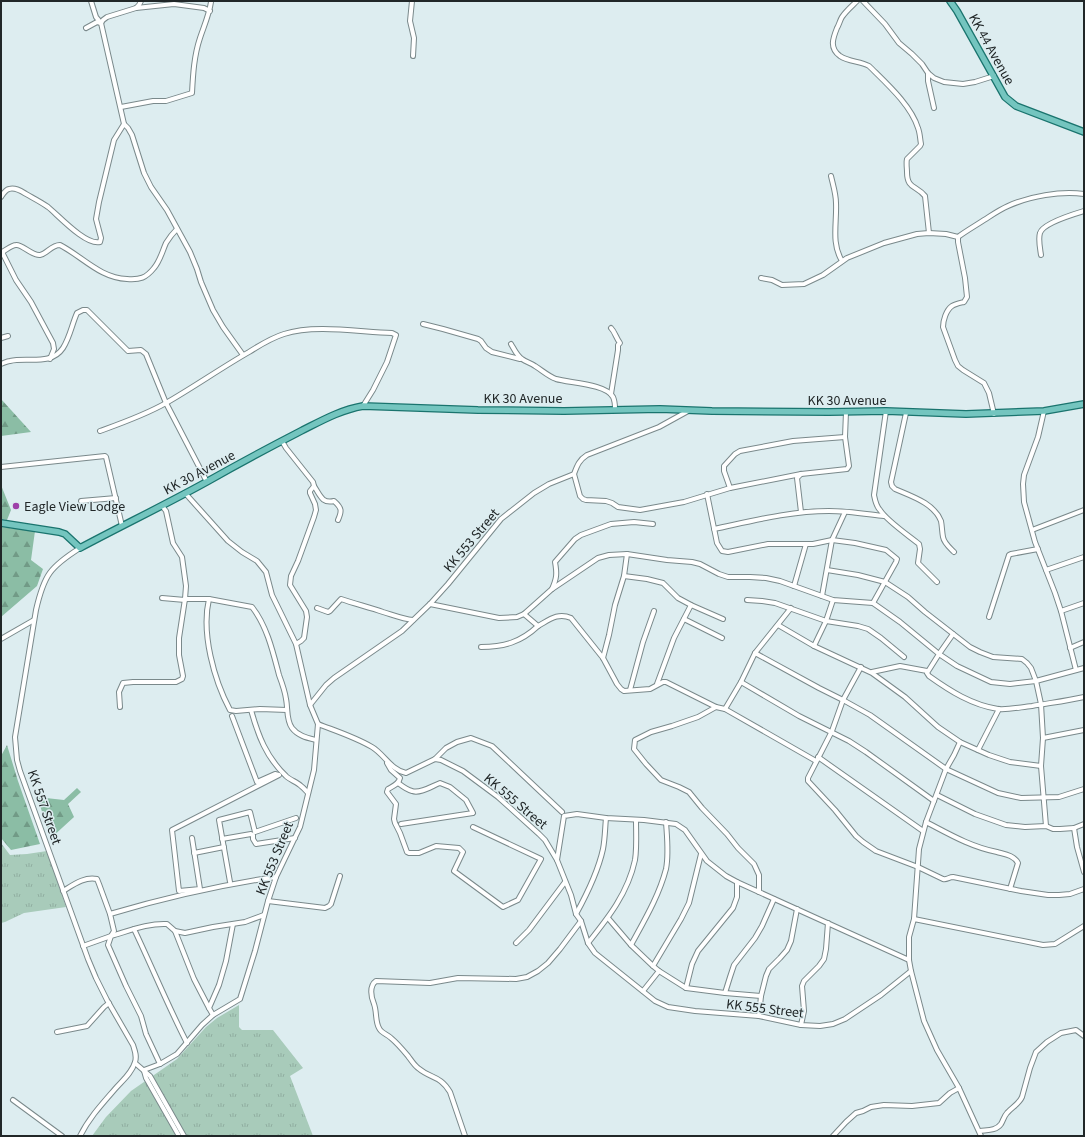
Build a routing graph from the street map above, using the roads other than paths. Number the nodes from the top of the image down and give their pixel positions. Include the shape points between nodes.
1 (91, 1) edge
2 (140, 1) edge
3 (412, 1) edge
4 (857, 1) edge
5 (863, 1) edge
6 (950, 1) edge
7 (211, 2) dead end
8 (136, 8) junction
9 (210, 11) junction
10 (101, 23) junction
11 (86, 28) dead end
12 (413, 56) dead end
13 (928, 72) junction
14 (994, 76) junction
15 (121, 107) junction
16 (934, 108) dead end
17 (124, 124) junction
18 (1084, 132) edge
19 (831, 176) dead end
20 (1084, 194) edge
21 (1, 197) edge
22 (1084, 211) edge
23 (177, 229) junction
24 (930, 233) junction
25 (958, 237) junction
26 (1, 252) edge
27 (1041, 255) dead end
28 (842, 261) junction
29 (761, 278) dead end
30 (423, 324) dead end
31 (611, 328) dead end
32 (8, 336) dead end
33 (1, 338) edge
34 (511, 344) dead end
35 (243, 355) junction
36 (50, 359) junction
37 (521, 359) junction
38 (1, 364) edge
39 (612, 394) junction
40 (166, 403) junction
41 (1084, 404) edge
42 (363, 406) junction
43 (615, 409) junction
44 (690, 410) junction
45 (886, 411) junction
46 (1044, 411) junction
47 (846, 412) junction
48 (906, 413) junction
49 (994, 414) junction
50 (100, 431) dead end
51 (845, 437) junction
52 (282, 441) junction
53 (1, 467) edge
54 (574, 474) junction
55 (801, 474) junction
56 (207, 482) junction
57 (314, 486) junction
58 (730, 488) junction
59 (185, 493) junction
60 (707, 494) junction
61 (116, 498) junction
62 (81, 501) dead end
63 (162, 506) junction
64 (1084, 510) edge
65 (801, 512) junction
66 (844, 512) junction
67 (885, 516) junction
68 (338, 520) dead end
69 (1, 523) edge
70 (653, 524) dead end
71 (122, 526) junction
72 (714, 529) junction
73 (1032, 530) junction
74 (832, 540) junction
75 (806, 544) junction
76 (80, 548) junction
77 (1038, 549) junction
78 (954, 552) dead end
79 (627, 554) junction
80 (1084, 557) edge
81 (827, 570) junction
82 (1046, 570) junction
83 (624, 576) junction
84 (885, 582) junction
85 (937, 582) dead end
86 (794, 586) junction
87 (552, 589) junction
88 (822, 596) junction
89 (162, 598) dead end
90 (209, 599) junction
91 (185, 600) junction
92 (747, 600) dead end
93 (833, 600) junction
94 (873, 603) junction
95 (1084, 603) edge
96 (430, 604) junction
97 (691, 605) junction
98 (317, 608) dead end
99 (791, 608) junction
100 (654, 611) dead end
101 (1061, 611) junction
102 (524, 614) junction
103 (989, 617) dead end
104 (684, 619) junction
105 (723, 619) dead end
106 (34, 620) junction
107 (413, 620) junction
108 (826, 621) junction
109 (778, 625) junction
110 (538, 626) junction
111 (953, 634) junction
112 (722, 638) dead end
113 (1, 639) edge
114 (1084, 642) edge
115 (296, 644) junction
116 (814, 646) junction
117 (481, 648) dead end
118 (1070, 648) junction
119 (755, 653) junction
120 (939, 654) junction
121 (904, 656) dead end
122 (603, 658) junction
123 (861, 667) junction
124 (1084, 668) edge
125 (1076, 670) junction
126 (927, 671) junction
127 (872, 672) junction
128 (1036, 681) junction
129 (741, 682) junction
130 (657, 685) junction
131 (630, 690) junction
132 (1084, 697) edge
133 (843, 700) junction
134 (1041, 704) junction
135 (310, 705) junction
136 (120, 706) dead end
137 (716, 708) junction
138 (725, 709) junction
139 (1000, 709) junction
140 (251, 710) junction
141 (287, 710) junction
142 (232, 716) dead end
143 (318, 724) junction
144 (1084, 730) edge
145 (832, 731) junction
146 (1043, 738) junction
147 (316, 740) junction
148 (960, 742) junction
149 (978, 750) junction
150 (435, 759) junction
151 (817, 759) junction
152 (386, 760) junction
153 (1041, 766) junction
154 (946, 769) junction
155 (398, 783) junction
156 (1084, 788) edge
157 (308, 793) junction
158 (937, 795) junction
159 (1044, 798) junction
160 (934, 801) junction
161 (562, 812) dead end
162 (296, 818) dead end
163 (606, 818) junction
164 (636, 820) junction
165 (666, 822) junction
166 (926, 822) junction
167 (401, 824) dead end
168 (1084, 824) edge
169 (473, 826) dead end
170 (1046, 826) junction
171 (1074, 828) junction
172 (923, 831) junction
173 (192, 838) dead end
174 (295, 838) junction
175 (222, 839) junction
176 (224, 846) junction
177 (194, 853) junction
178 (701, 854) junction
179 (557, 860) junction
180 (1083, 862) edge
181 (918, 867) junction
182 (1084, 872) edge
183 (340, 876) dead end
184 (276, 877) junction
185 (230, 882) dead end
186 (565, 882) junction
187 (737, 882) junction
188 (1010, 889) junction
189 (1084, 889) edge
190 (63, 891) junction
191 (759, 892) junction
192 (774, 899) junction
193 (268, 901) junction
194 (797, 909) junction
195 (110, 914) junction
196 (576, 914) junction
197 (264, 915) junction
198 (608, 918) junction
199 (914, 919) junction
200 (581, 921) junction
201 (828, 923) junction
202 (233, 924) junction
203 (1084, 926) edge
204 (134, 929) junction
205 (175, 931) junction
206 (111, 936) junction
207 (516, 943) dead end
208 (588, 943) junction
209 (631, 945) junction
210 (83, 946) junction
211 (909, 960) junction
212 (653, 966) junction
213 (911, 971) junction
214 (659, 972) junction
215 (686, 988) junction
216 (643, 991) junction
217 (725, 993) junction
218 (761, 996) junction
219 (109, 1003) junction
220 (208, 1008) junction
221 (213, 1015) junction
222 (759, 1016) junction
223 (801, 1025) junction
224 (57, 1032) dead end
225 (1084, 1036) edge
226 (186, 1043) junction
227 (135, 1063) junction
228 (160, 1064) junction
229 (144, 1070) junction
230 (959, 1088) junction
231 (13, 1100) dead end
232 (980, 1131) junction
233 (62, 1136) edge
234 (80, 1136) edge
235 (179, 1136) edge
236 (184, 1136) edge
237 (465, 1136) edge
238 (833, 1136) edge
239 (981, 1136) edge

1 - 10 street via 96,17
2 - 8 street
3 - 12 street via 410,21 414,38
4 - 24 street via 842,16 832,40 833,46 840,56 869,66 895,92 913,118 921,144 907,159 907,179 925,196
5 - 13 street
6 - 14 main road, KK 44 Avenue
7 - 9 street
8 - 9 street via 174,4
8 - 10 street via 107,17
9 - 15 street via 195,58 192,93 166,101
10 - 11 street via 97,22
10 - 15 street
13 - 14 street via 944,82 963,84
13 - 16 street
14 - 18 main road, KK 44 Avenue via 1005,97 1016,106
15 - 17 street
17 - 21 street via 114,140 99,202 96,220 100,242 94,242 75,232 46,205 15,188 6,190
17 - 23 street via 132,135 151,187
19 - 28 street via 836,201 835,238
20 - 25 street via 1050,194 1028,199 1008,206
22 - 27 street via 1042,229 1039,233
23 - 26 street via 166,244 159,262 140,279 118,278 98,271 60,245 41,255 19,245
23 - 35 street via 190,252 213,310
24 - 25 street
24 - 28 street via 884,243
25 - 49 street via 967,297 964,302 949,309 943,327 958,366 984,383
26 - 36 street via 54,343
28 - 29 street via 823,275 804,284 786,286
30 - 37 street via 478,339 492,352
31 - 39 street via 620,343
32 - 33 street
34 - 37 street
35 - 40 street
35 - 42 street via 284,334 306,330 339,329 392,333 396,335 387,362
36 - 38 street via 10,361
36 - 40 street via 62,349 77,312 87,310 128,350 145,352
37 - 39 street via 556,379 606,390
39 - 43 street
40 - 50 street
40 - 56 street
41 - 46 main road, KK 30 Avenue
42 - 43 main road, KK 30 Avenue via 478,410
42 - 52 main road, KK 30 Avenue via 337,413
43 - 44 main road, KK 30 Avenue
44 - 47 main road, KK 30 Avenue
44 - 54 street via 658,427 587,455 579,462
45 - 47 main road, KK 30 Avenue
45 - 48 main road, KK 30 Avenue
45 - 67 street via 874,495 879,509
46 - 49 main road, KK 30 Avenue
46 - 73 street via 1023,484
47 - 51 street
48 - 49 main road, KK 30 Avenue
48 - 78 street via 892,486 929,506 941,521 943,538
51 - 55 street via 847,469
51 - 58 street via 793,441 740,451 724,466
52 - 56 main road, KK 30 Avenue
52 - 57 street
53 - 61 street via 104,456
54 - 60 street via 583,499 606,501 618,507 640,510 684,502
54 - 96 street, KK 553 Street via 534,493 501,519
55 - 58 street
55 - 65 street via 797,478
56 - 59 main road, KK 30 Avenue
57 - 68 street via 323,500 334,501 337,504 341,510
57 - 115 street via 310,493 316,510 291,576 290,585 308,617 304,638
58 - 60 street
59 - 63 main road, KK 30 Avenue
59 - 115 street via 228,541 262,566 275,603
60 - 72 street
61 - 62 street
61 - 71 street
63 - 71 main road, KK 30 Avenue
63 - 91 street via 166,511 173,543 182,557
64 - 73 street
65 - 66 street
65 - 72 street
66 - 67 street
66 - 74 street
67 - 85 street via 919,544 918,563
69 - 76 main road via 65,534
70 - 87 street via 611,524 581,535 555,562 557,580
71 - 76 main road, KK 30 Avenue
72 - 75 street via 717,543 722,551 728,552 768,544
73 - 77 street
74 - 75 street
74 - 81 street
74 - 84 street via 886,550 897,559
75 - 86 street
76 - 106 street, KK 557 Street via 64,558 46,578 40,590
77 - 82 street
77 - 103 street via 1009,555
79 - 83 street
79 - 86 street via 692,562 728,577 766,578
79 - 87 street via 598,558
80 - 82 street
81 - 84 street
81 - 88 street
82 - 101 street
83 - 97 street via 663,583 678,598
83 - 122 street
84 - 94 street
84 - 111 street via 908,597
86 - 88 street
87 - 102 street
88 - 93 street
89 - 91 street
90 - 91 street
90 - 140 street via 207,625 210,650 225,701 230,710
90 - 141 street via 252,607 257,614 274,655
91 - 136 street via 179,638 182,679 176,682 123,683 119,692
92 - 99 street via 775,603
93 - 94 street
93 - 108 street
94 - 120 street
95 - 101 street
96 - 102 street via 499,618
96 - 107 street, KK 553 Street
97 - 104 street
97 - 105 street
98 - 107 street via 328,612 341,599
99 - 108 street
99 - 109 street
100 - 131 street via 642,642
101 - 118 street
102 - 110 street
104 - 112 street
104 - 130 street via 674,638
106 - 113 street
106 - 190 street, KK 557 Street via 16,749 20,771
107 - 135 street, KK 553 Street via 402,631 334,678
108 - 116 street
108 - 121 street via 868,629
109 - 116 street
109 - 119 street
110 - 117 street via 519,640
110 - 122 street via 556,616 565,615 571,618
111 - 120 street
111 - 128 street via 970,647 993,657 1022,659 1031,668
114 - 118 street
115 - 135 street
116 - 123 street
118 - 125 street
119 - 129 street
119 - 133 street
120 - 126 street
120 - 128 street via 957,666 991,682 1010,684
122 - 131 street via 621,689
123 - 127 street
123 - 133 street
124 - 125 street
125 - 128 street
126 - 127 street via 900,666
126 - 139 street via 928,676 962,697
127 - 148 street
128 - 134 street
129 - 138 street
129 - 145 street via 799,716
130 - 131 street via 650,689
130 - 137 street via 666,682
132 - 134 street
133 - 145 street
133 - 154 street via 870,715
134 - 139 street
134 - 146 street
135 - 143 street
137 - 138 street
137 - 191 street via 651,732 636,740 634,749 661,780 689,792 754,864 759,875
138 - 151 street
139 - 149 street
140 - 141 street
140 - 157 street via 257,730 274,764 287,778
141 - 147 street via 292,728 298,734
142 - 177 street via 257,782 275,774 280,775 172,830 179,891 200,889
143 - 147 street, KK 553 Street
143 - 152 street via 365,743
144 - 146 street
145 - 151 street
145 - 160 street
146 - 153 street
147 - 157 street, KK 553 Street via 314,770
148 - 149 street
148 - 154 street
149 - 153 street via 1010,762
150 - 152 street via 406,773
150 - 161 street via 446,748 471,738 492,746
150 - 179 street, KK 555 Street via 463,771 498,797 539,834
151 - 172 street
151 - 181 street via 808,781 856,836 876,851
152 - 155 street via 391,770 400,778
153 - 159 street
154 - 158 street
154 - 159 street via 998,793 1021,798
155 - 167 street via 415,792 440,783 450,787 466,800 472,813
155 - 169 street via 388,789 388,792 396,804 395,823 407,852 419,853 436,846 459,848 463,852 454,871 503,906 518,900 541,859
156 - 159 street via 1059,797
157 - 174 street, KK 553 Street
158 - 160 street
158 - 170 street via 975,814 1006,825
159 - 170 street
160 - 166 street
162 - 175 street via 254,832 250,812 220,820
163 - 164 street
163 - 179 street via 577,814 564,816
163 - 196 street via 603,847 596,873
164 - 165 street
164 - 198 street via 635,859 630,878
165 - 178 street via 676,824 685,830
165 - 209 street via 666,868 658,892
166 - 172 street
166 - 188 street via 964,842 1015,858 1018,863
168 - 171 street
170 - 171 street via 1053,829
171 - 180 street
172 - 181 street
173 - 177 street
174 - 175 street via 256,844 251,834
174 - 184 street, KK 553 Street
175 - 176 street
176 - 177 street
176 - 185 street
178 - 187 street via 714,867
178 - 212 street via 689,903
179 - 186 street, KK 555 Street
180 - 182 street
181 - 188 street via 943,880 953,877
181 - 199 street
183 - 193 street via 331,904 325,908
184 - 193 street, KK 553 Street
184 - 195 street via 163,899
186 - 196 street, KK 555 Street
186 - 207 street
187 - 191 street
187 - 215 street via 738,897 733,908 698,951
188 - 189 street via 1048,895 1070,894
190 - 195 street via 87,879 96,879
190 - 210 street, KK 557 Street
191 - 192 street
192 - 194 street
192 - 217 street via 755,938 734,965
193 - 197 street, KK 553 Street
194 - 201 street
194 - 218 street via 791,941 787,950 769,969
195 - 206 street via 114,931
196 - 200 street, KK 555 Street
197 - 202 street
197 - 221 street, KK 553 Street via 240,999
198 - 208 street
198 - 209 street
199 - 203 street via 1043,945 1055,944
199 - 211 street via 909,937
200 - 208 street, KK 555 Street
200 - 237 street via 548,963 527,977 458,978 430,983 376,981 372,986 372,999 380,1031 390,1037 417,1068 446,1085
201 - 211 street
201 - 223 street via 824,959 802,986 804,1011
202 - 205 street via 185,933
202 - 220 street via 219,985
204 - 205 street via 167,924
204 - 206 street
204 - 226 street
205 - 220 street
206 - 210 street
206 - 228 street via 108,945
208 - 216 street, KK 555 Street via 595,954
209 - 212 street
210 - 219 street, KK 557 Street
211 - 213 street
212 - 214 street
213 - 223 street, KK 555 Street via 846,1019 820,1026
213 - 230 street via 924,1020 937,1050
214 - 215 street
214 - 216 street
215 - 217 street
216 - 222 street, KK 555 Street via 668,1007 695,1012
217 - 218 street
218 - 222 street
219 - 224 street via 87,1026
219 - 227 street, KK 557 Street via 133,1045
220 - 221 street
221 - 226 street
222 - 223 street, KK 555 Street
225 - 232 street via 1076,1030 1060,1033 1036,1052 1020,1101 1006,1113 1001,1124 994,1130
226 - 228 street via 177,1054
227 - 229 street
227 - 234 street via 129,1074 88,1121
228 - 229 street
229 - 235 street
229 - 236 street via 150,1076
230 - 232 street
230 - 238 street via 939,1103 912,1106 884,1105 863,1111 846,1122
231 - 233 street
232 - 239 street

